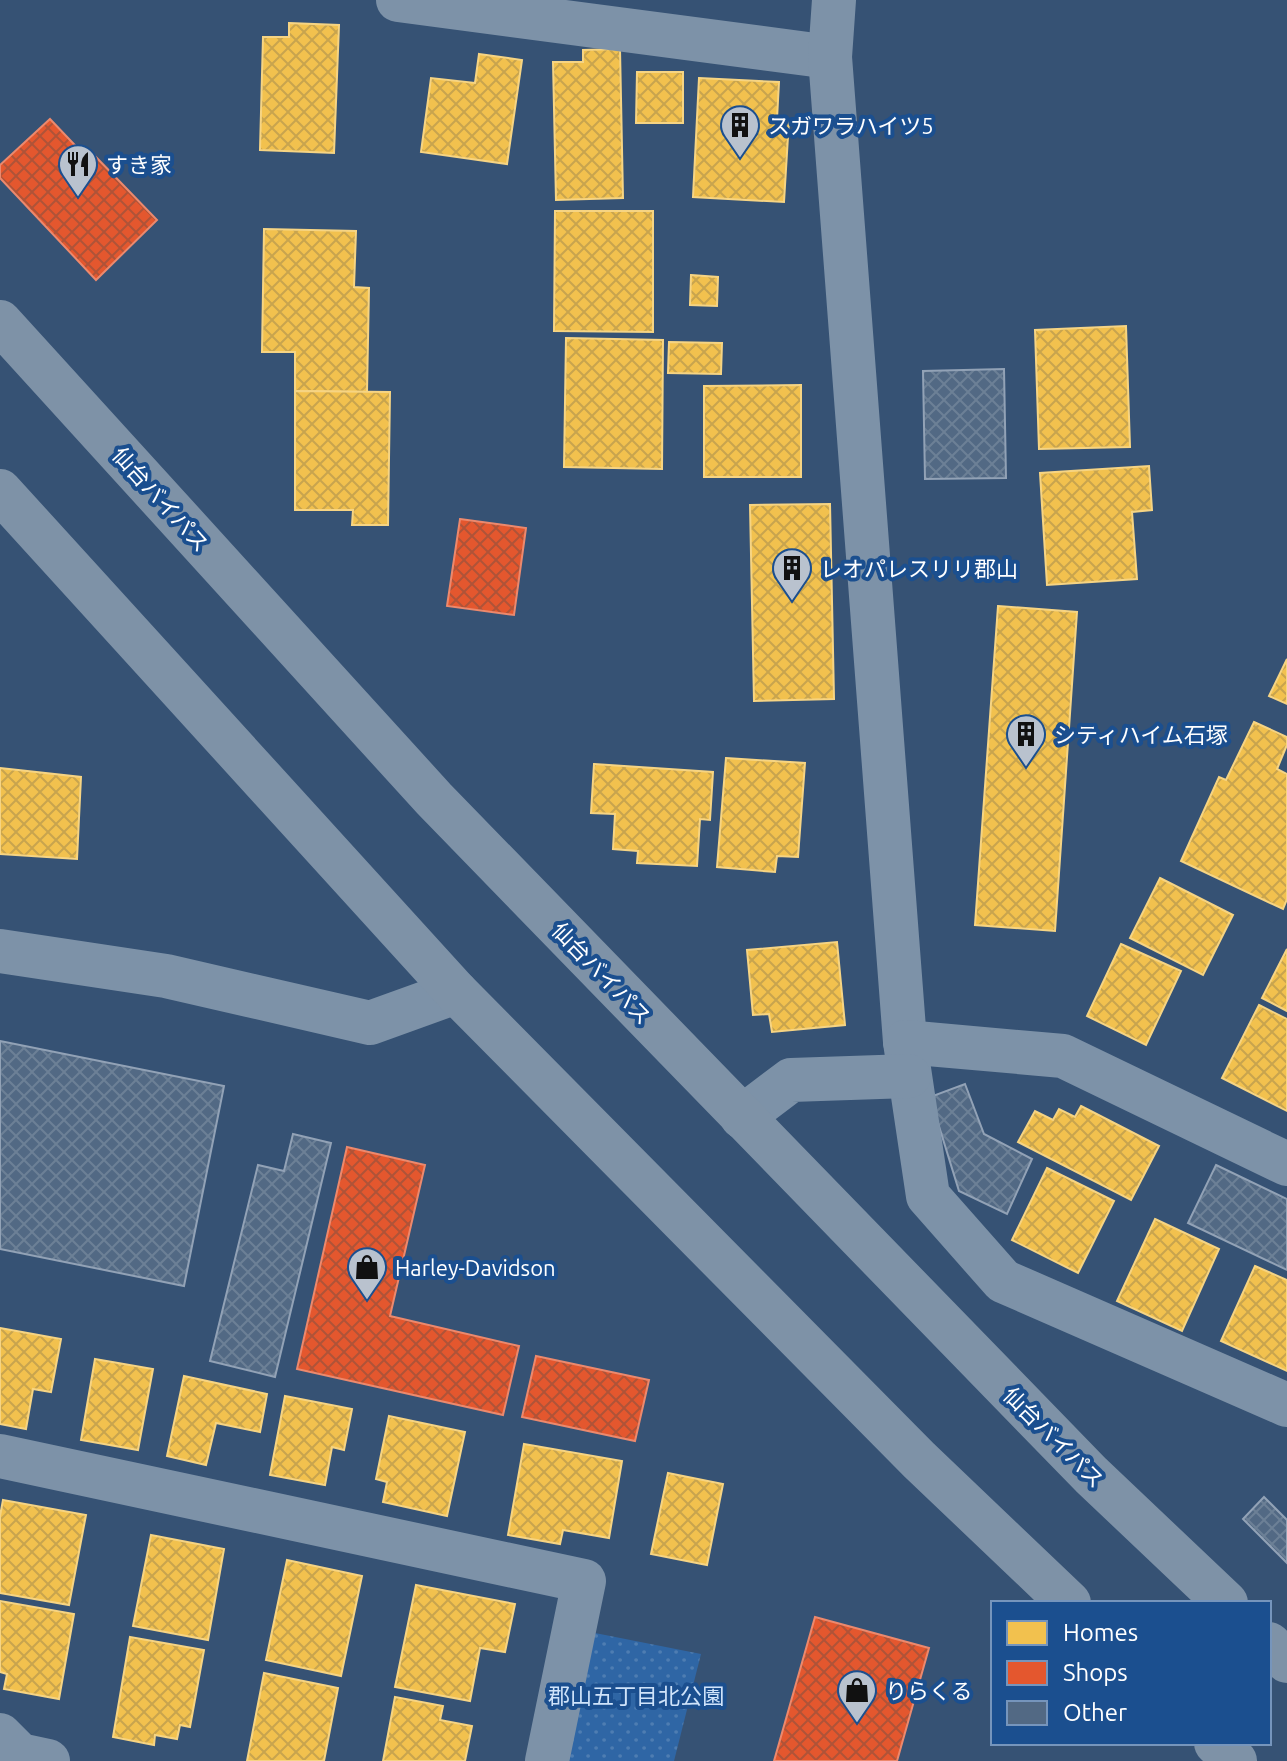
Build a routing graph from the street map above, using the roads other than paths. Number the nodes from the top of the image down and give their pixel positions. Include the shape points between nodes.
1 (398, 0) edge
2 (834, 0) edge
3 (830, 57) junction
4 (0, 322) edge
5 (0, 491) edge
6 (0, 951) edge
7 (456, 992) junction
8 (907, 1059) junction
9 (742, 1117) junction
10 (1287, 1164) edge
11 (1287, 1405) edge
12 (0, 1456) edge
13 (1067, 1601) edge
14 (1224, 1601) edge
15 (1271, 1646) edge
16 (1287, 1661) edge
17 (0, 1735) edge
18 (1218, 1745) edge
19 (48, 1761) edge
20 (547, 1761) edge
21 (1235, 1761) edge

1 - 3 street
2 - 3 street
3 - 8 street
4 - 9 highway, 仙台バイパス via 434,799
5 - 7 highway
6 - 7 street via 166,976 370,1023
7 - 13 highway via 919,1460
8 - 9 street via 791,1080
8 - 10 street via 1063,1056
8 - 11 street via 928,1196 1003,1281
9 - 14 highway, 仙台バイパス via 1091,1475
12 - 20 street via 584,1581
15 - 16 highway
17 - 19 street via 20,1755
18 - 21 highway

